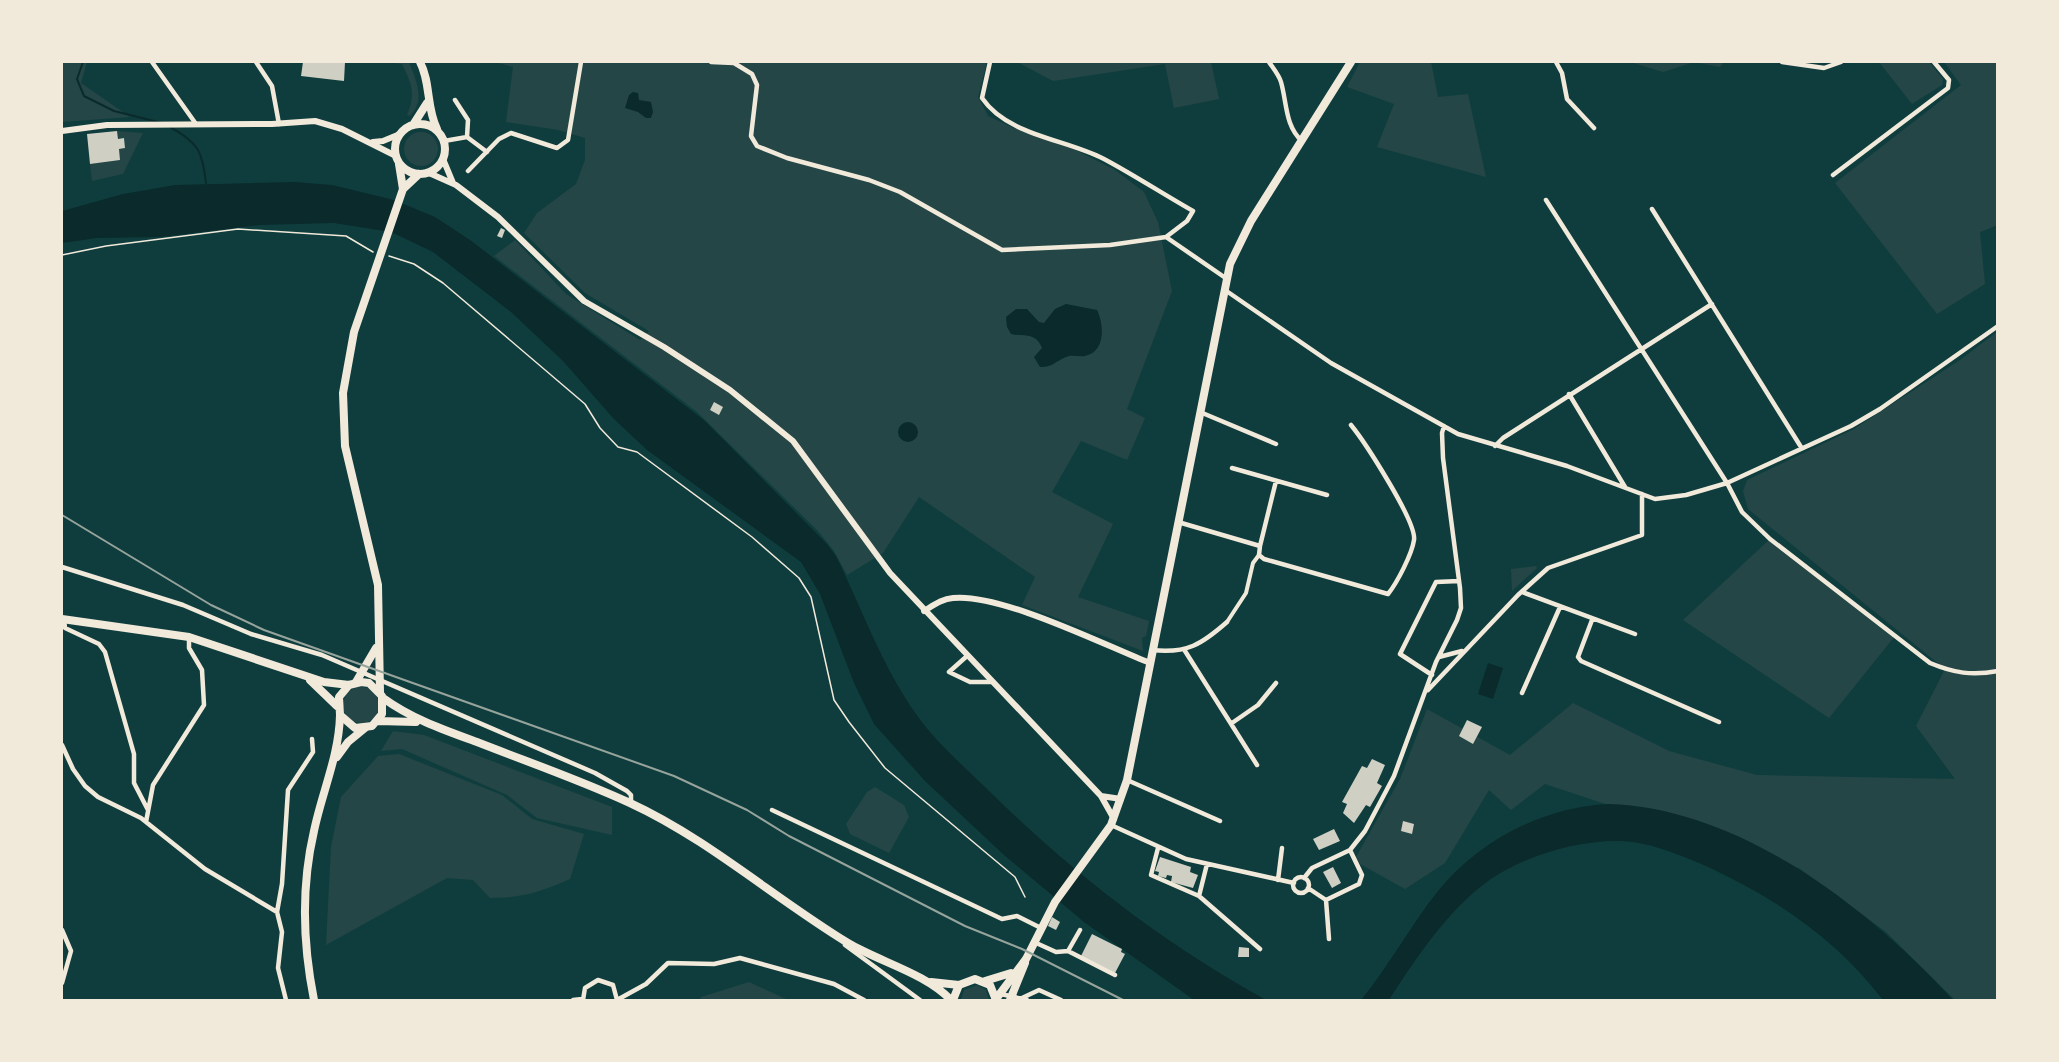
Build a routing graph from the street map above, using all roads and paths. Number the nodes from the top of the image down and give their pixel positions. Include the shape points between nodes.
1 (152, 62) edge
2 (256, 62) edge
3 (420, 62) edge
4 (581, 62) edge
5 (711, 62) edge
6 (990, 62) edge
7 (1269, 62) edge
8 (1351, 62) edge
9 (1556, 62) edge
10 (1782, 62) edge
11 (1841, 62) edge
12 (1934, 62) edge
13 (455, 100) dead end
14 (428, 102) junction
15 (192, 124) junction
16 (279, 124) junction
17 (412, 125) junction
18 (1594, 128) dead end
19 (62, 131) edge
20 (437, 131) junction
21 (400, 134) junction
22 (467, 137) junction
23 (444, 141) junction
24 (1302, 141) junction
25 (370, 142) junction
26 (487, 152) junction
27 (398, 159) junction
28 (443, 159) junction
29 (468, 171) dead end
30 (429, 173) junction
31 (1833, 175) dead end
32 (416, 176) junction
33 (456, 185) junction
34 (403, 189) junction
35 (1546, 200) dead end
36 (1652, 209) dead end
37 (1166, 237) junction
38 (378, 253) dead end
39 (62, 255) edge
40 (387, 256) dead end
41 (1227, 279) junction
42 (1224, 290) junction
43 (1712, 304) junction
44 (1998, 326) edge
45 (1641, 348) junction
46 (1569, 394) junction
47 (1200, 412) junction
48 (1351, 425) dead end
49 (1444, 426) junction
50 (1276, 444) dead end
51 (1495, 446) junction
52 (1801, 447) junction
53 (1232, 468) dead end
54 (1276, 481) junction
55 (1727, 483) junction
56 (1625, 487) junction
57 (1642, 494) junction
58 (1327, 495) dead end
59 (1178, 522) junction
60 (1260, 546) junction
61 (1259, 555) junction
62 (62, 567) edge
63 (1459, 581) junction
64 (1522, 592) junction
65 (1560, 607) junction
66 (924, 611) junction
67 (63, 619) edge
68 (1592, 620) junction
69 (1227, 622) joint
70 (1635, 634) dead end
71 (189, 637) junction
72 (1152, 650) junction
73 (1465, 650) junction
74 (1185, 651) junction
75 (376, 652) junction
76 (967, 656) junction
77 (1439, 657) junction
78 (1150, 663) junction
79 (1998, 671) edge
80 (301, 674) junction
81 (1432, 675) junction
82 (355, 681) junction
83 (991, 682) junction
84 (1276, 683) dead end
85 (1426, 692) junction
86 (1522, 693) dead end
87 (382, 695) junction
88 (338, 706) junction
89 (340, 715) junction
90 (378, 721) junction
91 (1719, 722) dead end
92 (1232, 723) junction
93 (430, 724) junction
94 (365, 728) junction
95 (312, 739) dead end
96 (62, 745) edge
97 (334, 760) junction
98 (1257, 765) dead end
99 (1127, 780) junction
100 (1101, 796) junction
101 (1121, 799) junction
102 (631, 803) junction
103 (148, 810) junction
104 (772, 810) dead end
105 (1220, 821) dead end
106 (146, 822) junction
107 (1113, 822) junction
108 (1158, 848) junction
109 (1282, 848) dead end
110 (1350, 850) junction
111 (1208, 864) junction
112 (1304, 878) junction
113 (1278, 880) junction
114 (1294, 882) junction
115 (1308, 888) junction
116 (1199, 896) junction
117 (1025, 897) dead end
118 (1326, 900) junction
119 (278, 912) junction
120 (1041, 928) junction
121 (827, 929) junction
122 (62, 930) edge
123 (1080, 930) dead end
124 (1329, 939) dead end
125 (1034, 942) junction
126 (1260, 949) dead end
127 (1068, 951) junction
128 (1026, 959) junction
129 (1015, 971) junction
130 (903, 972) junction
131 (1115, 975) dead end
132 (985, 981) junction
133 (62, 983) edge
134 (959, 985) junction
135 (1002, 997) edge
136 (854, 998) edge
137 (1024, 999) edge
138 (286, 1000) edge
139 (314, 1000) edge
140 (573, 1000) edge
141 (582, 1000) edge
142 (617, 1000) edge
143 (864, 1000) edge
144 (920, 1000) edge
145 (952, 1000) edge
146 (1061, 1000) edge

1 - 15 street
2 - 16 street via 272,86
3 - 14 main road
4 - 26 street via 568,140 563,146 557,148 511,133
5 - 37 street via 734,63 752,74 757,85 751,136 757,146 787,159 900,192 1002,250 1110,245
6 - 37 street via 982,98 989,109 1011,123 1103,159 1193,211 1187,221
7 - 24 street via 1281,81 1294,134
8 - 24 main road
9 - 18 street via 1567,99
10 - 11 street via 1824,68
12 - 31 street via 1949,81 1948,88
13 - 22 street via 468,120
14 - 17 main road
14 - 20 main road
15 - 16 street
15 - 19 street via 108,125
16 - 25 street via 323,123
17 - 20 main road via 423,124
17 - 21 main road
20 - 23 main road
21 - 25 street
21 - 27 main road via 395,147
22 - 23 street
22 - 26 street
23 - 28 main road
24 - 41 main road via 1233,254
25 - 27 street
26 - 29 street
27 - 32 main road
27 - 34 main road
28 - 30 main road
28 - 33 street
30 - 32 main road
30 - 33 street
32 - 34 main road
33 - 66 street via 510,228 584,301 730,390 793,441 874,555
34 - 75 main road via 346,366 343,428 376,570 380,610
35 - 45 street
36 - 43 street
37 - 41 street
38 - 39 path via 346,236 238,229
40 - 117 path via 414,264 443,283 585,404 618,447 637,452 752,537 799,578 811,597 834,700 849,722 885,768 1015,877
41 - 42 main road
42 - 47 main road
42 - 49 street via 1331,363
43 - 45 street
43 - 52 street
44 - 52 street via 1880,409
45 - 46 street
45 - 55 street
46 - 51 street
46 - 56 street
47 - 50 street
47 - 59 main road
48 - 61 street via 1391,487 1415,538 1395,585 1388,594
49 - 51 street
49 - 63 street via 1443,458
51 - 56 street via 1567,465
52 - 55 street
53 - 54 street
54 - 58 street
54 - 60 street
55 - 57 street via 1686,495 1655,499
55 - 79 street via 1742,512 1770,539 1930,663 1956,673
56 - 57 street
57 - 64 street via 1642,535 1548,568
59 - 60 street
59 - 72 main road
60 - 61 street
61 - 69 street via 1246,593
62 - 102 street via 322,655 595,773 627,791
63 - 77 street via 1461,608
63 - 81 street via 1436,582 1400,654
64 - 65 street
64 - 73 street
65 - 68 street
65 - 86 street
66 - 76 street
66 - 78 street via 939,601 975,598
67 - 71 main road
67 - 103 street via 67,630 99,644 105,652 134,754 134,783
68 - 70 street
68 - 91 street via 1579,651 1581,661
69 - 74 street via 1211,637
71 - 80 main road
71 - 103 street via 189,648 202,670 204,705 153,785
72 - 74 street
72 - 78 main road
73 - 77 street
73 - 85 street
74 - 92 street
75 - 82 main road
75 - 87 main road
76 - 83 street
76 - 83 street via 949,672 970,682
77 - 81 street
78 - 99 main road
80 - 82 main road via 324,682
80 - 88 main road
81 - 85 street
82 - 87 main road via 369,683
82 - 88 main road via 340,694
83 - 100 street
84 - 92 street via 1258,705
85 - 110 street via 1395,776
87 - 90 main road via 384,710
87 - 93 main road
88 - 89 main road
89 - 94 main road via 350,726
89 - 97 main road
90 - 93 main road
90 - 94 main road
92 - 98 street
93 - 102 main road
94 - 97 main road
95 - 119 street via 313,752 288,790
96 - 106 street via 85,786
97 - 139 main road via 313,834 306,884 306,943
99 - 101 main road
99 - 105 street
100 - 101 street
100 - 107 street
101 - 107 main road
102 - 121 main road via 680,829
103 - 106 street
104 - 120 street via 1002,919 1017,916
106 - 119 street via 205,869
107 - 108 street
107 - 120 main road via 1055,902
108 - 111 street
108 - 116 street via 1151,875
109 - 113 street
110 - 112 street via 1312,868
110 - 118 street via 1362,879 1348,891
111 - 113 street
111 - 116 street
112 - 114 street
112 - 115 street
113 - 114 street
114 - 115 street via 1298,893
115 - 118 street
116 - 126 street
118 - 124 street
119 - 138 street via 282,932 278,968
120 - 125 main road
121 - 130 main road
121 - 144 street
122 - 133 street via 71,951
123 - 127 street
125 - 127 street via 1056,952
125 - 128 main road
127 - 131 street
128 - 129 main road
128 - 135 main road
129 - 132 main road
129 - 135 main road
130 - 134 main road via 937,983
130 - 145 main road
132 - 134 main road via 971,979
132 - 135 main road
134 - 145 main road
135 - 137 street
136 - 142 street via 834,984 740,958 714,964 668,963 646,984
136 - 143 street
137 - 146 street via 1039,990
140 - 141 street
141 - 142 street via 588,984 598,980 612,985

